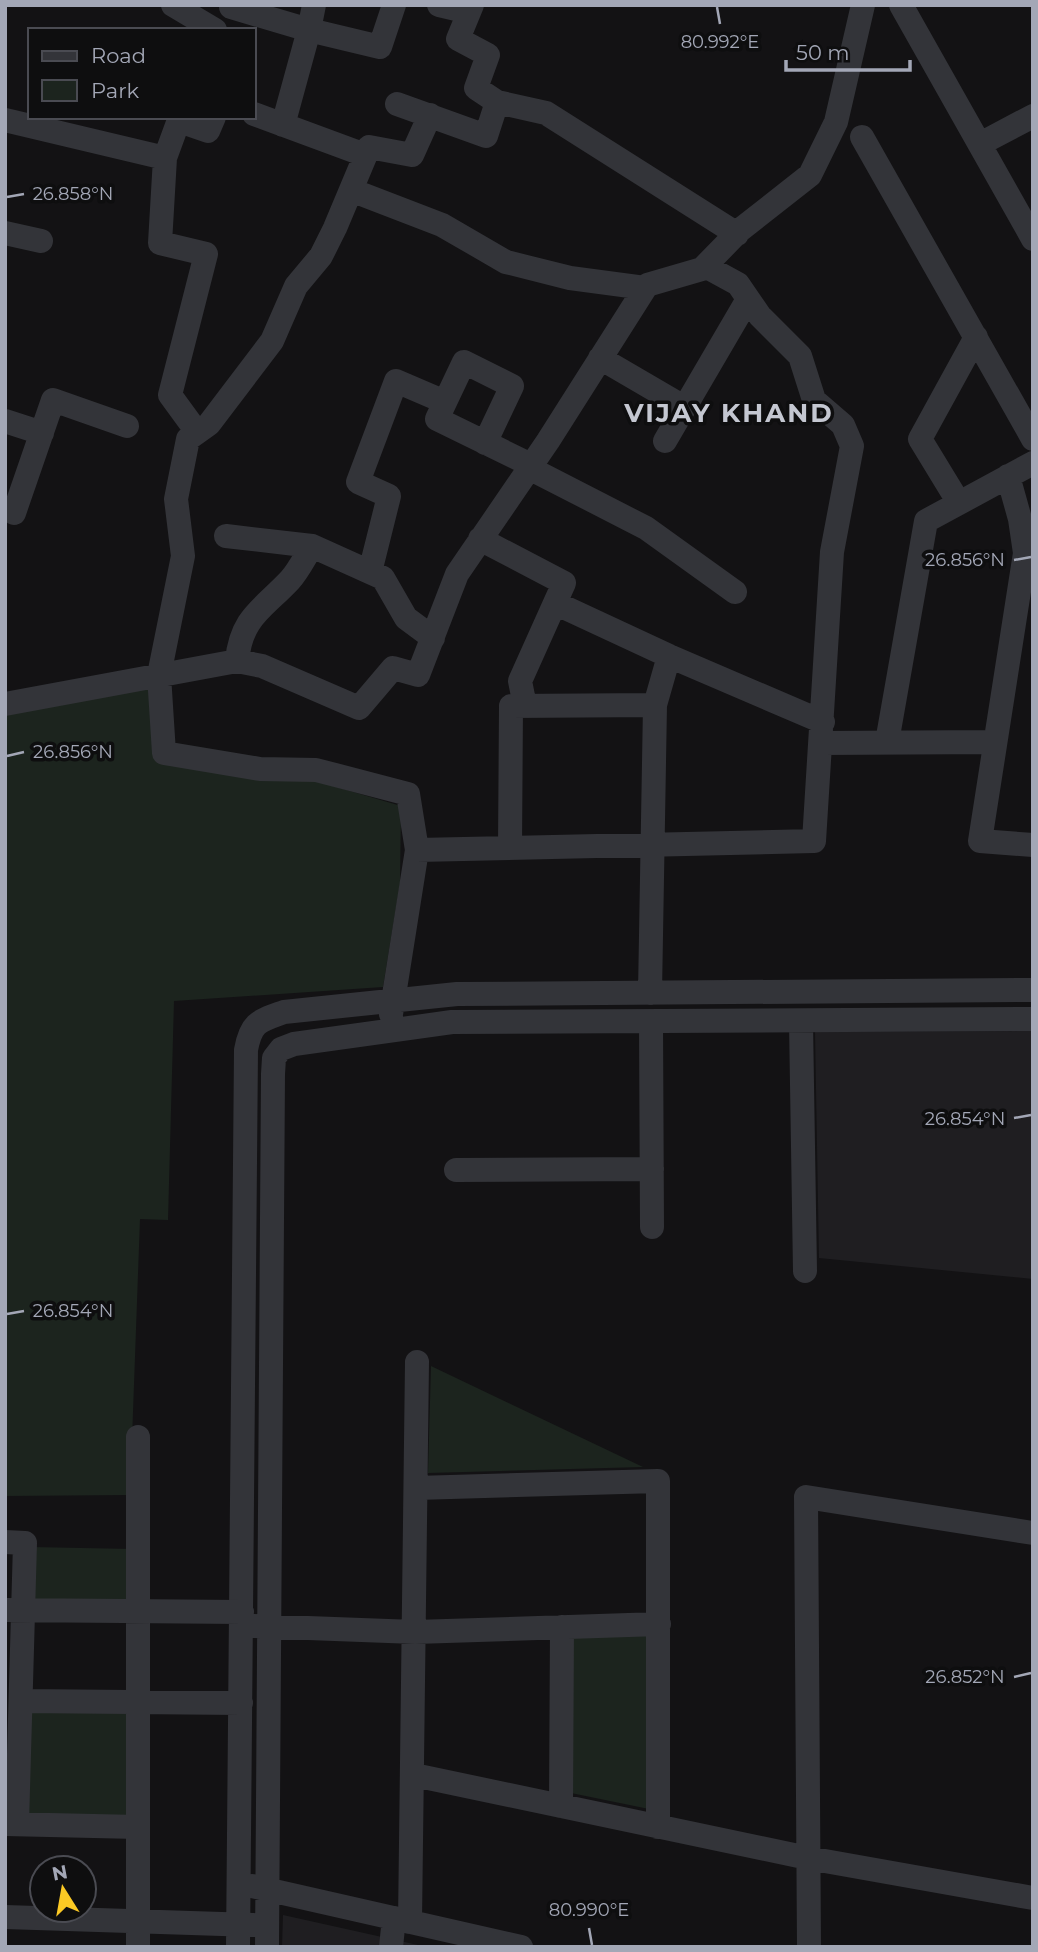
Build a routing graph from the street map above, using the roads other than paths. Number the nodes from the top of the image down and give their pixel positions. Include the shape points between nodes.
1 (173, 5) edge
2 (314, 5) edge
3 (394, 5) edge
4 (439, 5) edge
5 (863, 5) edge
6 (901, 5) edge
7 (231, 6) edge
8 (471, 9) edge
9 (213, 28) edge
10 (218, 28) edge
11 (309, 30) junction
12 (497, 102) junction
13 (397, 104) dead end
14 (256, 115) edge
15 (430, 116) junction
16 (1033, 116) edge
17 (179, 119) edge
18 (213, 119) edge
19 (5, 120) edge
20 (283, 125) junction
21 (862, 137) dead end
22 (980, 144) junction
23 (365, 155) junction
24 (165, 158) junction
25 (351, 190) junction
26 (5, 233) edge
27 (737, 234) junction
28 (1033, 239) edge
29 (41, 241) dead end
30 (705, 266) junction
31 (645, 288) junction
32 (748, 299) junction
33 (976, 337) junction
34 (600, 358) junction
35 (445, 402) junction
36 (684, 407) junction
37 (5, 421) edge
38 (127, 426) dead end
39 (197, 432) junction
40 (42, 433) junction
41 (1033, 439) edge
42 (665, 440) dead end
43 (485, 443) junction
44 (1033, 463) edge
45 (530, 467) junction
46 (1008, 476) junction
47 (959, 503) junction
48 (14, 513) dead end
49 (226, 536) dead end
50 (480, 540) junction
51 (312, 547) junction
52 (370, 572) junction
53 (735, 592) dead end
54 (555, 603) junction
55 (433, 638) junction
56 (669, 656) junction
57 (237, 661) junction
58 (159, 675) junction
59 (5, 704) edge
60 (655, 705) junction
61 (524, 706) junction
62 (822, 732) junction
63 (995, 742) junction
64 (887, 743) junction
65 (652, 845) junction
66 (1033, 845) edge
67 (510, 848) junction
68 (417, 850) junction
69 (1033, 989) edge
70 (650, 993) junction
71 (392, 1001) junction
72 (1033, 1019) edge
73 (651, 1022) junction
74 (801, 1022) junction
75 (390, 1030) junction
76 (652, 1169) junction
77 (456, 1170) dead end
78 (652, 1227) dead end
79 (805, 1271) dead end
80 (416, 1362) dead end
81 (138, 1437) dead end
82 (416, 1488) junction
83 (1033, 1533) edge
84 (5, 1542) edge
85 (14, 1610) edge
86 (138, 1611) junction
87 (242, 1619) junction
88 (660, 1624) junction
89 (270, 1627) junction
90 (562, 1627) junction
91 (415, 1632) junction
92 (20, 1701) junction
93 (138, 1702) junction
94 (242, 1703) junction
95 (414, 1775) junction
96 (561, 1806) junction
97 (11, 1824) edge
98 (138, 1827) junction
99 (658, 1827) junction
100 (808, 1858) junction
101 (239, 1884) junction
102 (268, 1890) junction
103 (1033, 1898) edge
104 (5, 1917) edge
105 (402, 1920) junction
106 (138, 1921) junction
107 (238, 1936) edge
108 (267, 1936) edge
109 (138, 1947) edge
110 (391, 1947) edge
111 (521, 1947) edge
112 (809, 1947) edge

1 - 9 street
2 - 11 street
3 - 11 street via 380,47
4 - 8 street
5 - 27 street via 836,122 810,175
6 - 22 street
7 - 10 street
7 - 11 street
8 - 12 street via 458,39 488,55 476,88
11 - 20 street
12 - 15 street via 486,136
12 - 27 street via 546,113
13 - 15 street
14 - 20 street
15 - 23 street via 412,155 369,147
16 - 22 street
17 - 18 street via 208,131
17 - 24 street
19 - 24 street
20 - 23 street
21 - 33 street
22 - 28 street
23 - 25 street
24 - 39 street via 160,243 206,254 170,395
25 - 31 street via 442,225 506,262 570,278
25 - 39 street via 321,256 296,286 272,341 209,424
26 - 29 street
27 - 30 street
30 - 31 street
30 - 32 street via 738,284
31 - 34 street
32 - 36 street
32 - 62 street via 800,356 814,400 843,425 852,446 832,552
33 - 41 street
33 - 47 street via 920,439
34 - 36 street
34 - 45 street
35 - 43 street via 437,419
35 - 43 street via 464,362 512,386
35 - 52 street via 396,381 358,482 389,496
36 - 42 street
37 - 40 street
38 - 40 street via 52,400
39 - 58 street via 188,439 176,499 183,556
40 - 48 street
43 - 45 street
44 - 46 street
45 - 50 street
45 - 53 street via 646,528
46 - 47 street
46 - 63 street via 1025,554
47 - 64 street via 926,521
49 - 51 street
50 - 54 street via 565,583
50 - 55 street via 457,574
51 - 52 street
51 - 57 street via 292,578 259,609 239,638
52 - 55 street via 383,578 406,618
54 - 56 street
54 - 61 street via 520,681
55 - 57 street via 418,675 393,668 359,708 262,666
56 - 60 street
56 - 62 street
57 - 58 street
58 - 59 street
58 - 68 street via 164,752 260,769 316,770 408,794
60 - 61 street
60 - 65 street
61 - 67 street via 511,706
62 - 64 street
62 - 65 street via 814,841
63 - 64 street
63 - 66 street via 980,841
65 - 67 street
65 - 70 street
67 - 68 street
68 - 71 street
69 - 70 street
70 - 71 street via 457,994
71 - 75 street
71 - 87 street via 284,1012 259,1021 249,1032
72 - 74 street
73 - 74 street
73 - 75 street via 452,1022
73 - 76 street
74 - 79 street
75 - 89 street via 294,1044 274,1058
76 - 77 street
76 - 78 street
80 - 82 street
81 - 86 street
82 - 88 street via 659,1481
82 - 91 street
83 - 100 street via 806,1497
84 - 85 street via 25,1543
85 - 86 street
85 - 92 street
86 - 87 street
86 - 93 street
87 - 89 street
87 - 94 street
88 - 90 street
88 - 99 street
89 - 91 street
89 - 102 street
90 - 91 street
90 - 96 street
91 - 95 street
92 - 93 street
92 - 97 street
93 - 94 street
93 - 98 street
94 - 101 street
95 - 96 street
95 - 105 street
96 - 99 street
97 - 98 street
98 - 106 street
99 - 100 street
100 - 103 street
100 - 112 street
101 - 102 street
101 - 107 street
102 - 105 street
102 - 108 street
104 - 106 street
105 - 110 street
105 - 111 street
106 - 107 street
106 - 109 street
107 - 108 street

